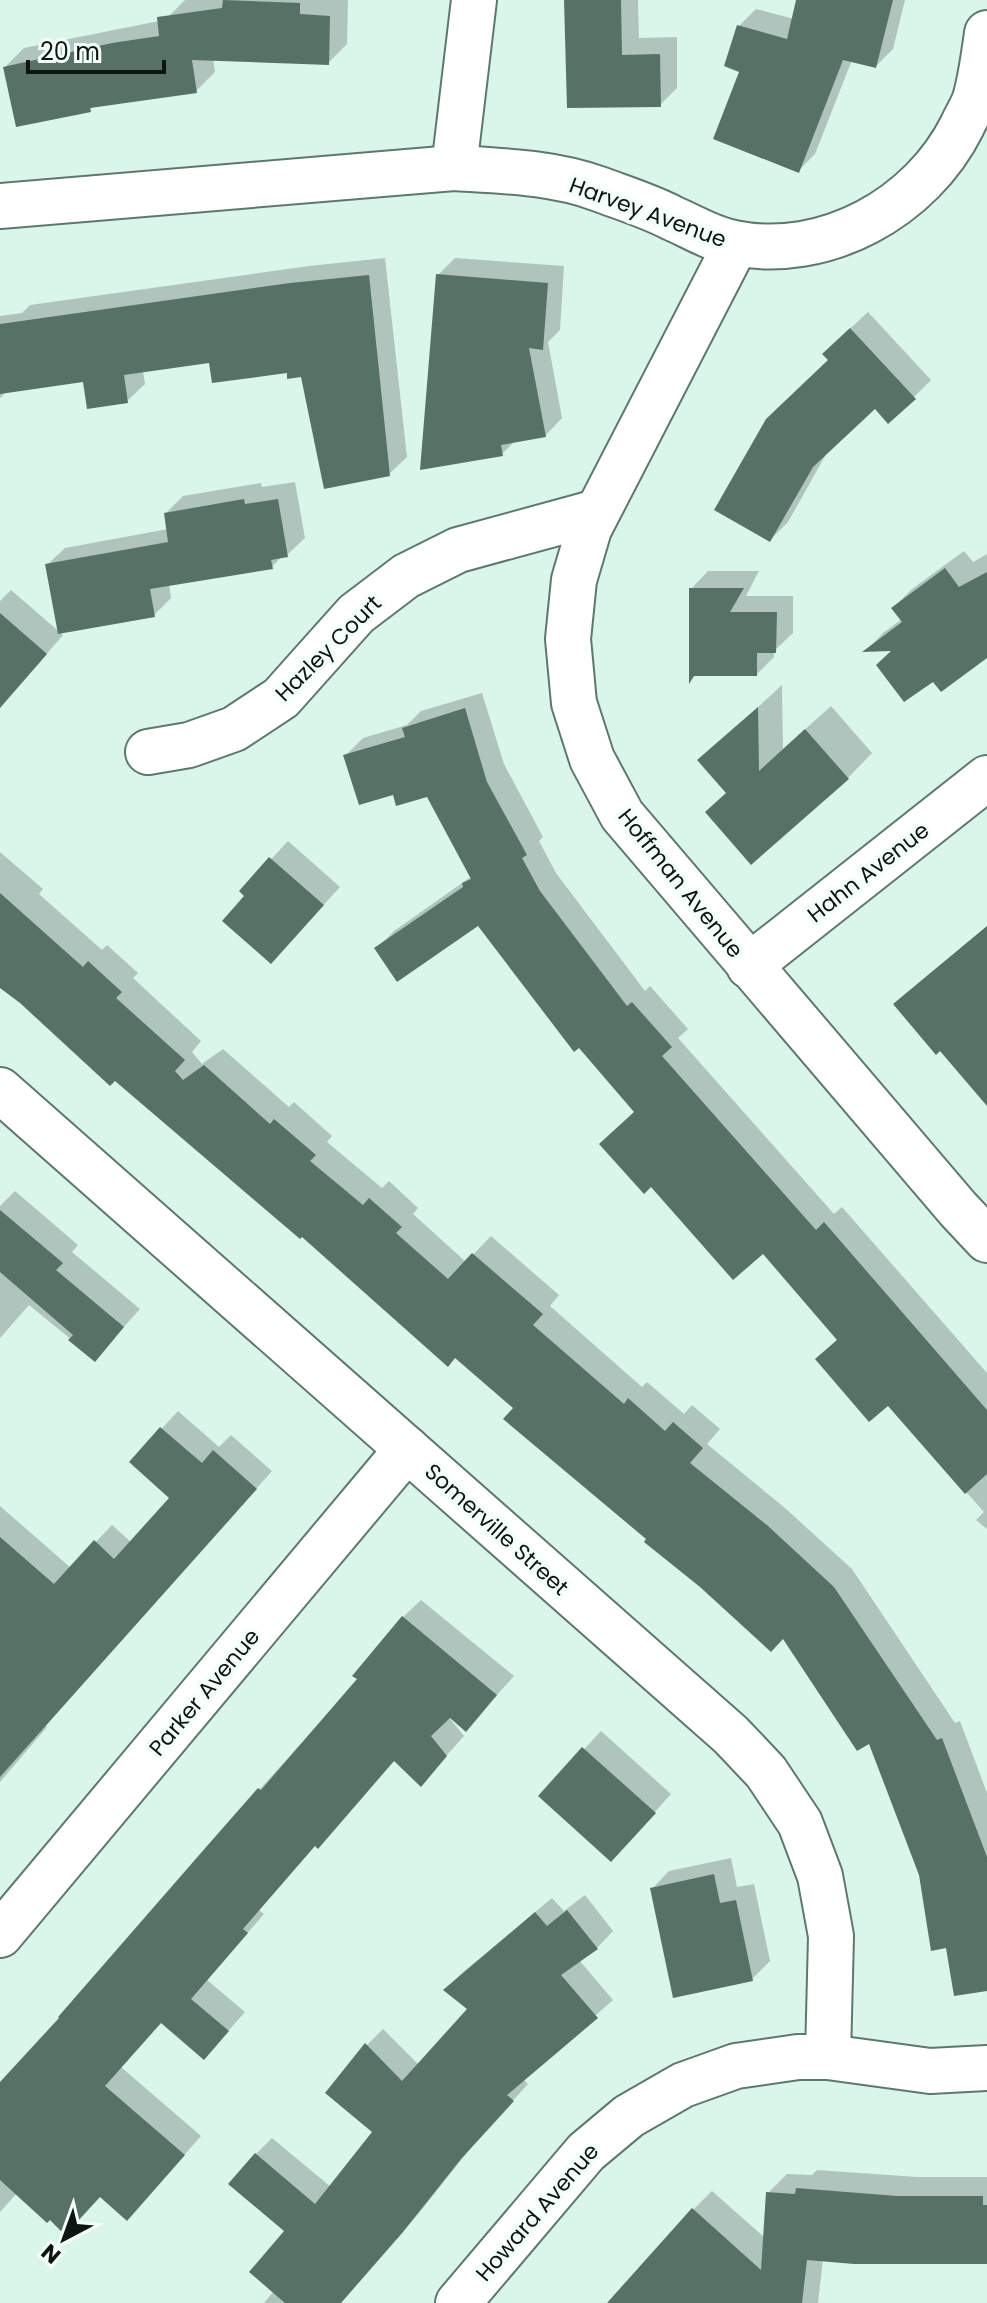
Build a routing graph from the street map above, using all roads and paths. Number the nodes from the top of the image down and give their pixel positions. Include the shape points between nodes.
1 (474, 0) edge
2 (987, 33) edge
3 (454, 168) junction
4 (0, 206) edge
5 (736, 244) junction
6 (597, 512) junction
7 (148, 752) dead end
8 (987, 778) edge
9 (749, 966) junction
10 (0, 1090) edge
11 (987, 1240) edge
12 (407, 1449) junction
13 (0, 1935) edge
14 (828, 2057) junction
15 (987, 2068) edge
16 (458, 2303) edge

1 - 3 street
2 - 5 street, Harvey Avenue via 974,100 953,144 923,182 882,215 820,241 776,247
3 - 4 street, Harvey Avenue
3 - 5 street, Harvey Avenue via 529,173 594,187
5 - 6 street, Hoffman Avenue
6 - 7 street, Hazley Court via 458,550 406,576 356,614 281,698 234,729
6 - 9 street, Hoffman Avenue via 574,580 568,639 574,703 592,759 622,815
8 - 9 street, Hahn Avenue
9 - 11 street, Hoffman Avenue
10 - 12 street, Somerville Street
12 - 13 street, Parker Avenue
12 - 14 street, Somerville Street via 731,1735 766,1772 800,1823 820,1876 831,1936
14 - 15 street, Howard Avenue via 930,2071
14 - 16 street, Howard Avenue via 736,2066 683,2085 629,2116 586,2152

